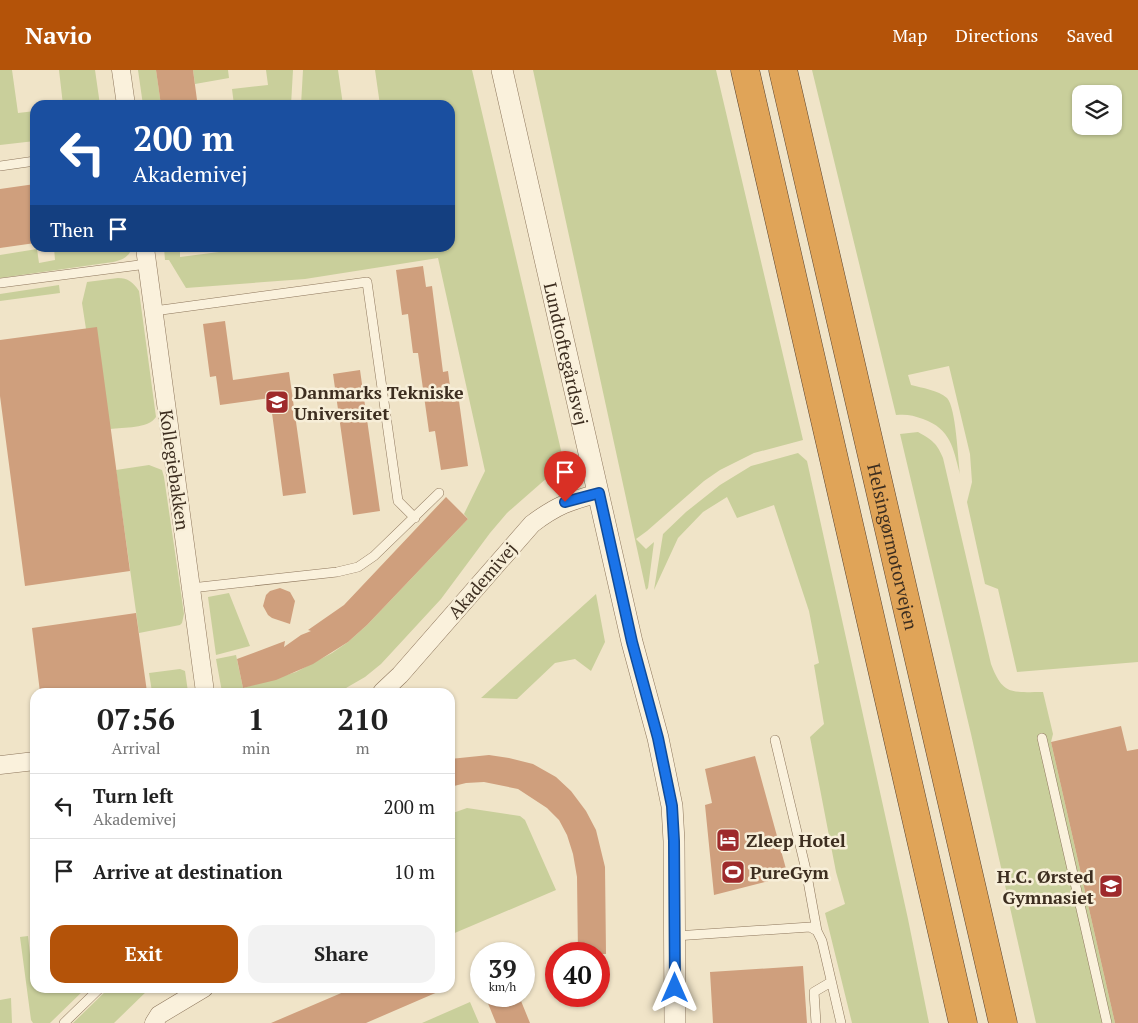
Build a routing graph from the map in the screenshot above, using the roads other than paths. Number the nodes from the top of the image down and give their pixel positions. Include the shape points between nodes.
1 (121, 70) edge
2 (502, 70) edge
3 (745, 70) edge
4 (783, 70) edge
5 (125, 100) edge
6 (30, 162) edge
7 (0, 166) edge
8 (146, 256) edge
9 (0, 283) edge
10 (154, 311) junction
11 (439, 493) dead end
12 (599, 493) junction
13 (415, 518) junction
14 (191, 588) junction
15 (204, 688) edge
16 (386, 688) edge
17 (1042, 738) dead end
18 (774, 740) dead end
19 (30, 762) edge
20 (0, 765) edge
21 (918, 828) junction
22 (817, 931) junction
23 (674, 936) junction
24 (986, 948) junction
25 (831, 982) junction
26 (95, 993) edge
27 (196, 993) edge
28 (64, 1023) edge
29 (154, 1023) edge
30 (675, 1023) edge
31 (816, 1023) edge
32 (841, 1023) edge
33 (945, 1023) edge
34 (963, 1023) edge
35 (1003, 1023) edge
36 (1011, 1023) edge
37 (1107, 1023) edge

1 - 5 street
2 - 12 street, Lundtoftegårdsvej
3 - 21 highway
4 - 24 highway, Helsingørmotorvejen
6 - 7 lane
8 - 9 lane
8 - 10 street, Kollegiebakken
10 - 13 lane via 367,282 398,501
10 - 14 street, Kollegiebakken
11 - 13 lane
12 - 16 street, Akademivej via 565,502 532,524
12 - 23 street, Lundtoftegårdsvej via 672,806
13 - 14 lane via 358,567
14 - 15 street, Kollegiebakken
17 - 37 lane
18 - 22 lane via 806,870
19 - 20 street
21 - 33 highway via 925,910
21 - 34 highway
22 - 23 lane via 810,927
22 - 25 lane
23 - 30 street, Lundtoftegårdsvej
24 - 35 highway, Helsingørmotorvejen
24 - 36 highway
25 - 31 lane via 814,992
25 - 32 lane
26 - 28 lane
27 - 29 street via 158,1016

